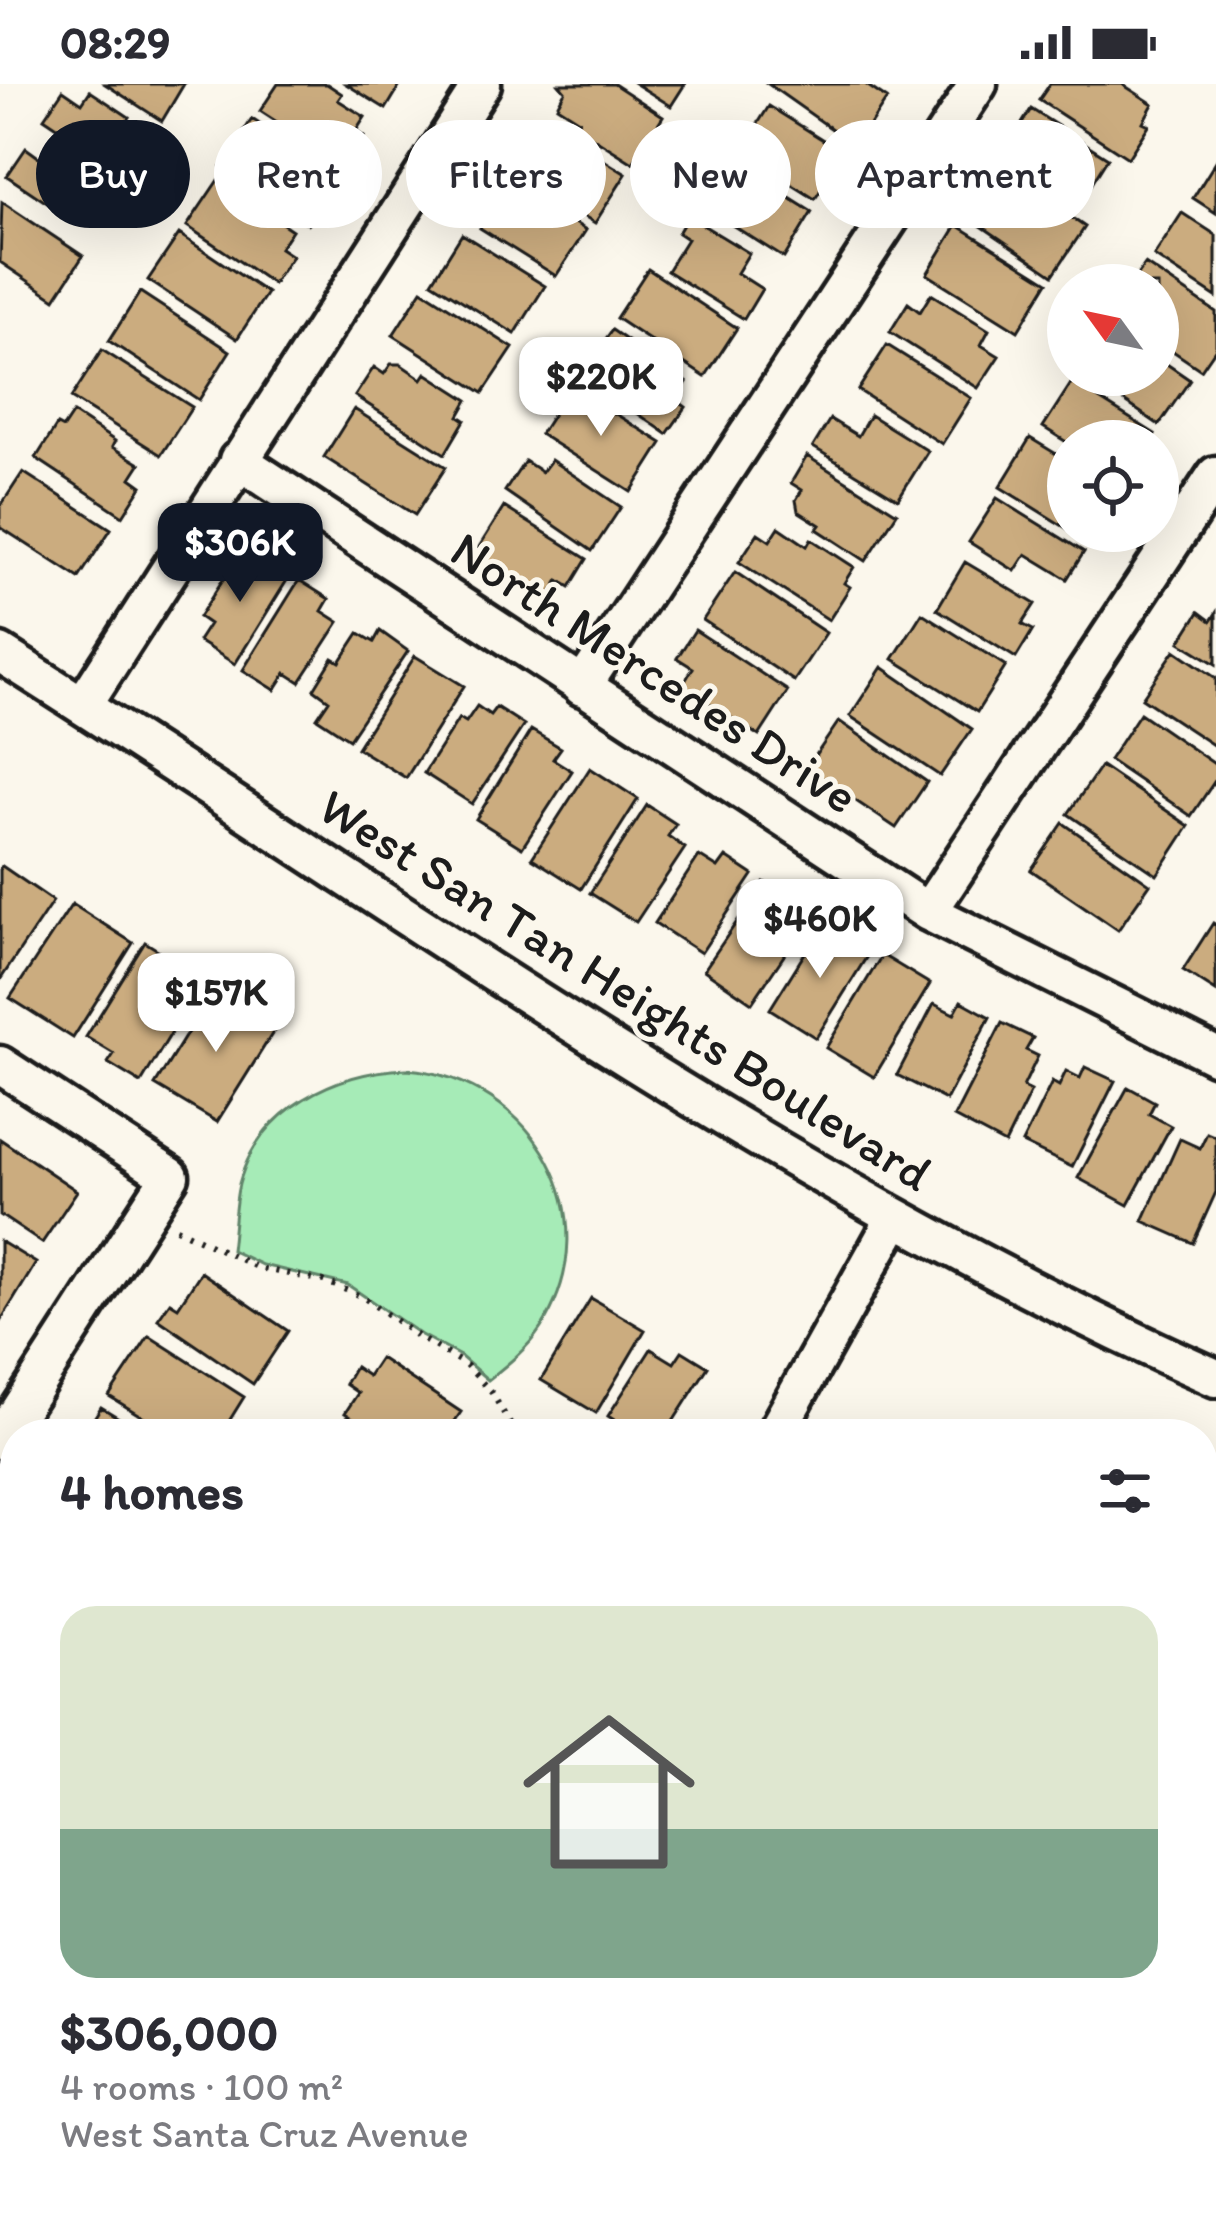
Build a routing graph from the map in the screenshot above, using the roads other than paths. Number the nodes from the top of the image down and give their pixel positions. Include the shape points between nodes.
1 (482, 84) edge
2 (978, 84) edge
3 (238, 460) junction
4 (1216, 475) edge
5 (0, 653) edge
6 (583, 687) junction
7 (83, 705) junction
8 (928, 912) junction
9 (1216, 1056) edge
10 (0, 1065) edge
11 (895, 1218) junction
12 (1216, 1378) edge
13 (14, 1419) edge
14 (783, 1419) edge

1 - 3 street
2 - 6 street
3 - 6 street, North Mercedes Drive
3 - 7 street
4 - 8 street
5 - 7 street, West San Tan Heights Boulevard
6 - 8 street, North Mercedes Drive
7 - 11 street, West San Tan Heights Boulevard via 713,1114
8 - 9 street, North Mercedes Drive
10 - 13 street via 170,1175
11 - 12 street, West San Tan Heights Boulevard via 1021,1288
11 - 14 street

